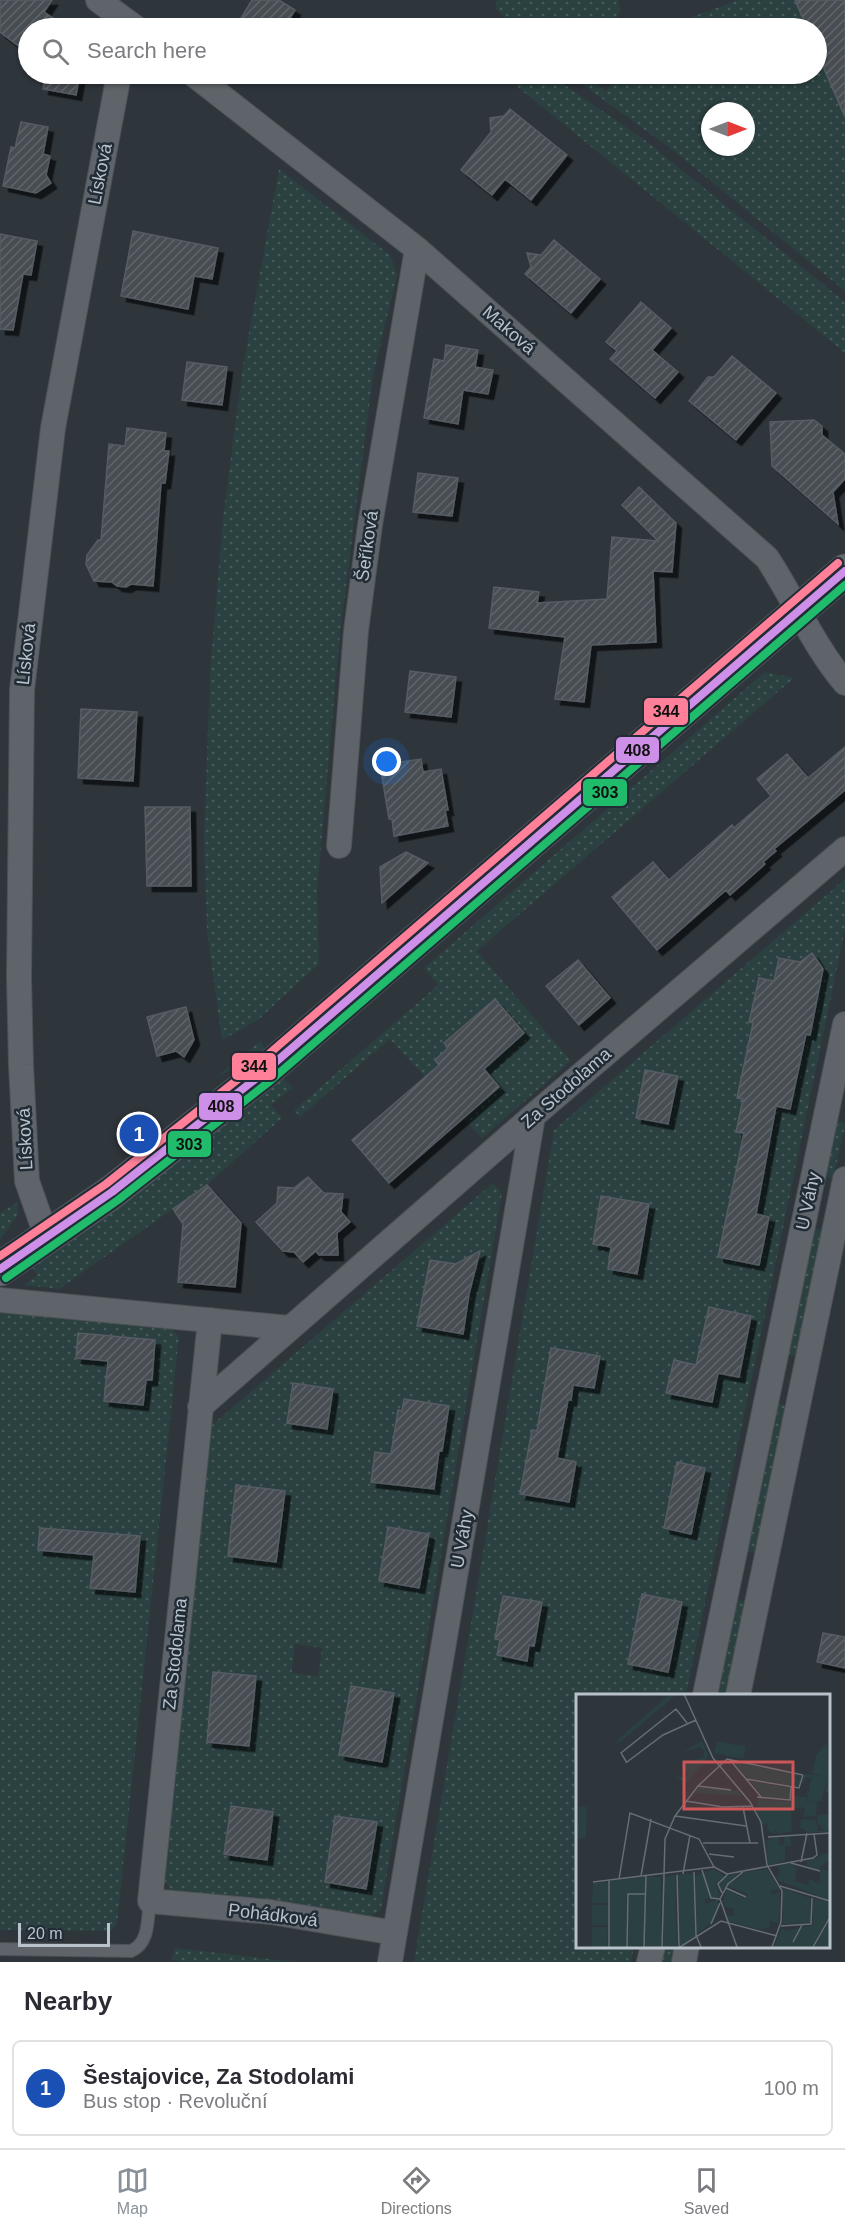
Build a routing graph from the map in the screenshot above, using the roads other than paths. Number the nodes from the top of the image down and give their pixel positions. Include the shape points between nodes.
1 (98, 0) edge
2 (120, 18) edge
3 (117, 84) edge
4 (207, 84) edge
5 (417, 249) junction
6 (845, 572) edge
7 (799, 610) junction
8 (845, 682) edge
9 (339, 846) dead end
10 (845, 849) edge
11 (845, 1024) edge
12 (10, 1067) edge
13 (533, 1116) junction
14 (845, 1179) edge
15 (47, 1238) junction
16 (0, 1269) edge
17 (0, 1300) edge
18 (210, 1320) junction
19 (289, 1328) junction
20 (200, 1407) junction
21 (705, 1694) edge
22 (738, 1694) edge
23 (150, 1901) junction
24 (395, 1934) junction
25 (653, 1947) edge
26 (687, 1947) edge
27 (0, 1949) edge
28 (390, 1962) edge
29 (649, 1962) edge
30 (684, 1962) edge

1 - 2 street
3 - 12 street, Lísková via 53,428 22,690 19,977
4 - 5 street, Maková
5 - 7 street, Maková via 767,558
5 - 9 street, Šeříková via 368,537 356,631
6 - 7 street
7 - 8 street via 826,660
7 - 15 street via 263,1073 157,1158
10 - 13 street, Za Stodolama
11 - 21 street, U Váhy
12 - 15 street, Lísková via 27,1181
13 - 19 street, Za Stodolama
13 - 24 street, U Váhy
14 - 22 street, U Váhy
15 - 16 street
17 - 18 street
18 - 19 street
18 - 20 street, Za Stodolama
19 - 20 street, Za Stodolama
20 - 23 street, Za Stodolama
23 - 24 street, Pohádková via 271,1912
23 - 27 lane via 145,1937 131,1952
24 - 28 street, U Váhy
25 - 29 street
26 - 30 street

